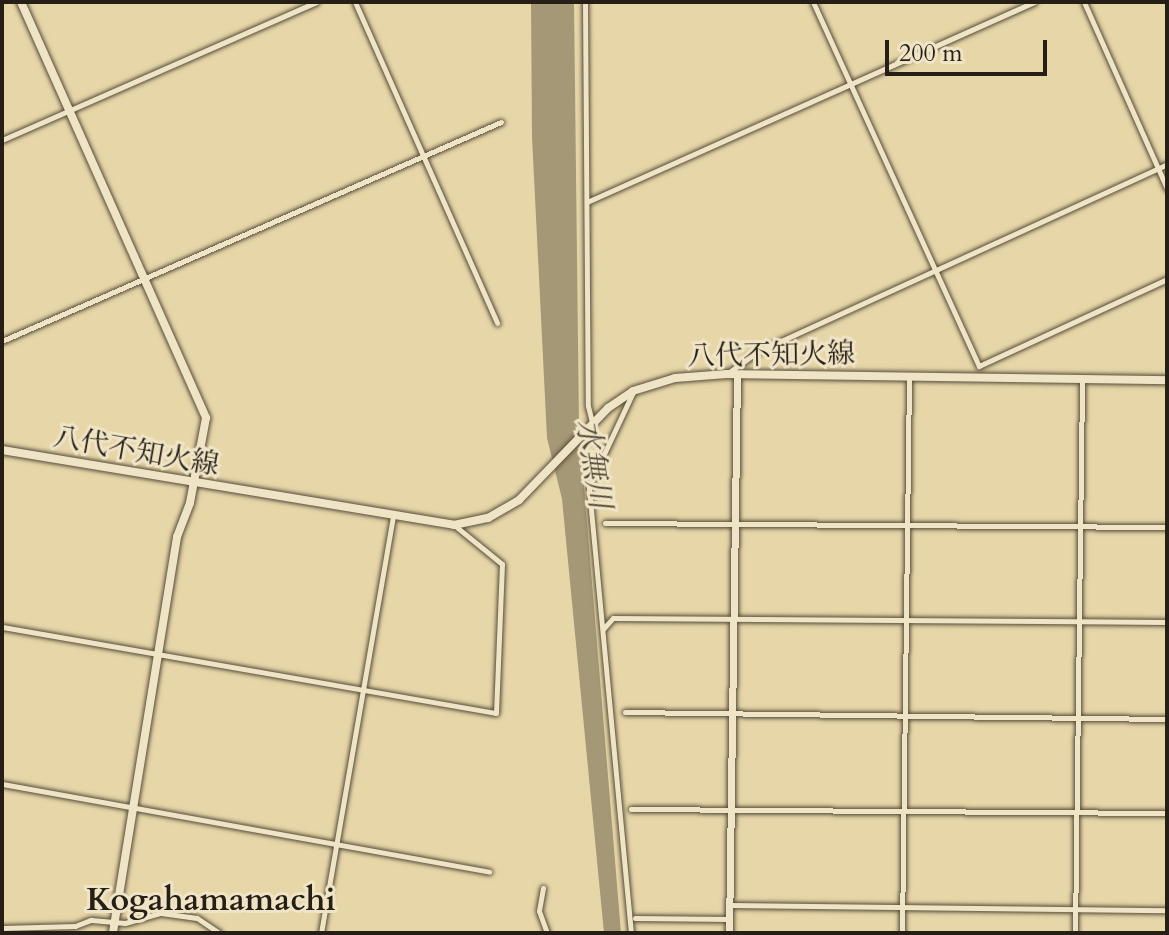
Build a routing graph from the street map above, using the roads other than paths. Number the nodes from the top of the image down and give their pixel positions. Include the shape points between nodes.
1 (21, 2) edge
2 (316, 2) edge
3 (355, 2) edge
4 (585, 2) edge
5 (813, 2) edge
6 (1034, 2) edge
7 (1084, 2) edge
8 (851, 85) junction
9 (69, 110) junction
10 (501, 122) dead end
11 (2, 140) edge
12 (423, 156) junction
13 (1167, 164) edge
14 (1158, 169) junction
15 (1167, 188) edge
16 (587, 202) junction
17 (936, 271) junction
18 (1167, 279) edge
19 (145, 280) junction
20 (497, 323) dead end
21 (2, 341) edge
22 (732, 374) junction
23 (909, 377) junction
24 (1083, 379) junction
25 (1167, 380) edge
26 (633, 391) junction
27 (591, 424) junction
28 (2, 450) edge
29 (192, 483) junction
30 (393, 518) junction
31 (605, 523) dead end
32 (734, 524) junction
33 (908, 524) junction
34 (454, 525) junction
35 (1081, 526) junction
36 (1167, 527) edge
37 (732, 619) junction
38 (906, 620) junction
39 (1078, 621) junction
40 (1167, 622) edge
41 (2, 627) edge
42 (603, 629) junction
43 (158, 652) junction
44 (364, 689) junction
45 (625, 712) dead end
46 (732, 713) junction
47 (904, 715) junction
48 (1077, 718) junction
49 (1167, 719) edge
50 (2, 784) edge
51 (131, 808) junction
52 (631, 809) dead end
53 (731, 809) junction
54 (902, 811) junction
55 (1076, 812) junction
56 (1167, 813) edge
57 (336, 844) junction
58 (489, 872) dead end
59 (543, 888) dead end
60 (730, 905) junction
61 (902, 908) junction
62 (1075, 910) junction
63 (1167, 910) edge
64 (635, 918) dead end
65 (729, 919) junction
66 (113, 922) junction
67 (2, 928) edge
68 (113, 933) edge
69 (219, 933) edge
70 (321, 933) edge
71 (547, 933) edge
72 (631, 933) edge
73 (729, 933) edge
74 (902, 933) edge
75 (1075, 933) edge

1 - 9 main road
2 - 9 street
3 - 12 street
4 - 16 street
5 - 8 street
6 - 8 street
7 - 14 street
8 - 16 street
8 - 17 street
9 - 11 street
9 - 19 main road
10 - 12 street
12 - 19 street
12 - 20 street
13 - 14 street
14 - 15 street
14 - 17 street
16 - 27 street
17 - 18 street via 979,366
17 - 22 street via 757,352 732,365
19 - 21 street
19 - 29 main road via 206,418
22 - 23 main road, 八代不知火線
22 - 26 main road, 八代不知火線 via 689,375
22 - 32 street
23 - 24 main road, 八代不知火線
23 - 33 street
24 - 25 main road, 八代不知火線
24 - 35 street
26 - 27 main road, 八代不知火線
26 - 42 street via 589,486
27 - 34 main road, 八代不知火線 via 519,500 488,518
28 - 29 main road, 八代不知火線
29 - 30 main road, 八代不知火線
29 - 43 main road via 177,537
30 - 34 main road, 八代不知火線
30 - 44 street
31 - 32 street
32 - 33 street
32 - 37 street
33 - 35 street
33 - 38 street
34 - 44 street via 502,564 496,713
35 - 36 street
35 - 39 street
37 - 38 street
37 - 42 street via 612,618
37 - 46 street
38 - 39 street
38 - 47 street
39 - 40 street
39 - 48 street
41 - 43 street
42 - 72 street
43 - 44 street
43 - 51 main road
44 - 57 street
45 - 46 street
46 - 47 street
46 - 53 street
47 - 48 street
47 - 54 street
48 - 49 street
48 - 55 street
50 - 51 street
51 - 57 street
51 - 66 main road
52 - 53 street
53 - 54 street
53 - 60 street
54 - 55 street
54 - 61 street
55 - 56 street
55 - 62 street
57 - 58 street
57 - 70 street
59 - 71 street via 539,911
60 - 61 street
60 - 65 street
61 - 62 street
61 - 74 street
62 - 63 street
62 - 75 street
64 - 65 street
65 - 73 street
66 - 67 street
66 - 68 main road
66 - 69 street via 178,914 197,918

